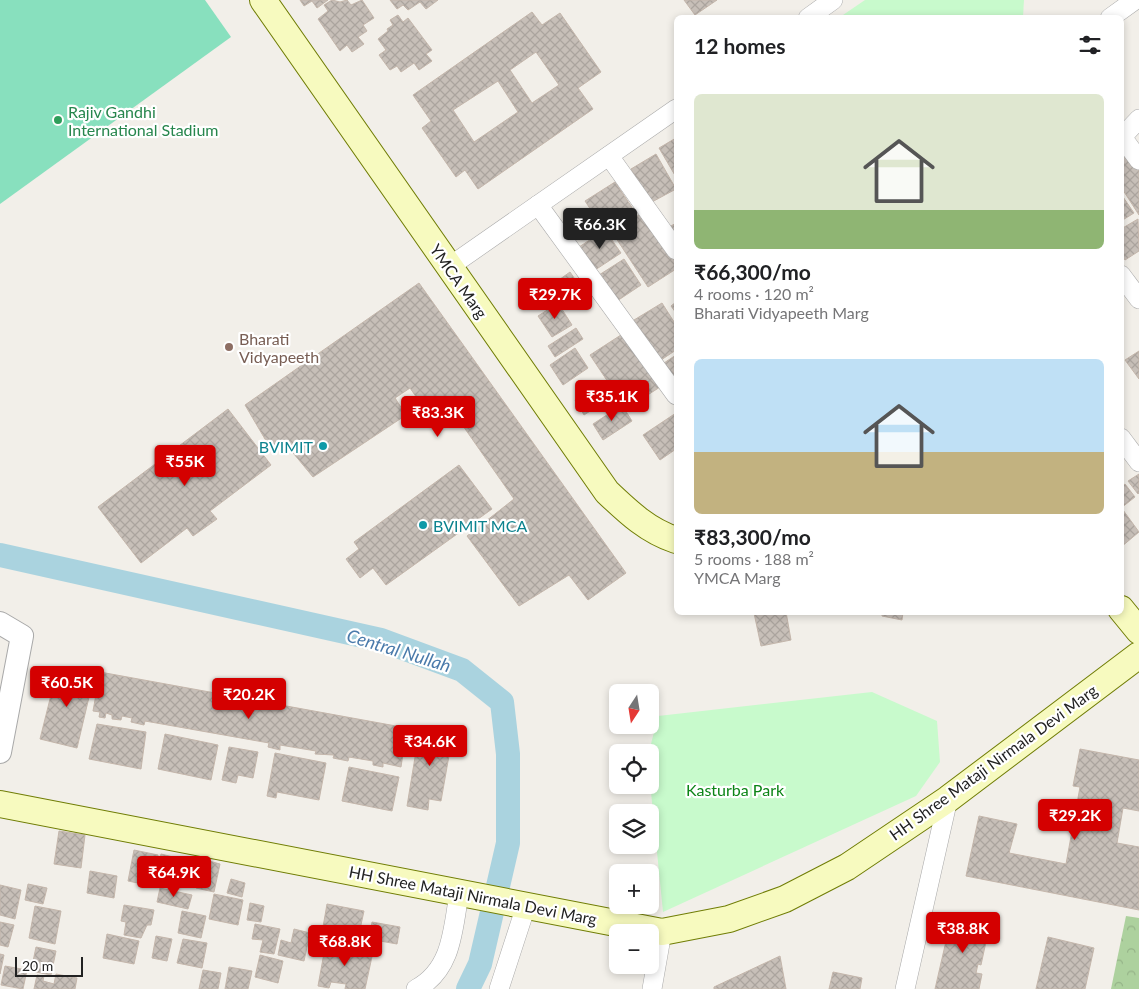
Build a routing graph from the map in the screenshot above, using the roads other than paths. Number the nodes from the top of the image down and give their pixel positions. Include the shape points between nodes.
1 (263, 0) edge
2 (833, 0) edge
3 (1135, 0) edge
4 (812, 15) edge
5 (1114, 15) edge
6 (674, 110) edge
7 (1139, 118) edge
8 (1124, 135) edge
9 (1124, 140) edge
10 (609, 156) junction
11 (1139, 160) edge
12 (538, 205) junction
13 (674, 247) edge
14 (450, 267) junction
15 (1124, 279) edge
16 (1139, 299) edge
17 (674, 391) edge
18 (1124, 442) edge
19 (1139, 462) edge
20 (674, 539) edge
21 (1124, 613) edge
22 (0, 623) edge
23 (1139, 631) edge
24 (1139, 655) edge
25 (0, 752) edge
26 (948, 799) junction
27 (0, 804) edge
28 (464, 894) junction
29 (521, 905) junction
30 (662, 932) junction
31 (416, 989) edge
32 (499, 989) edge
33 (652, 989) edge
34 (905, 989) edge

1 - 14 main road, YMCA Marg
2 - 4 street
3 - 5 street
6 - 10 street
7 - 8 street
9 - 11 street
10 - 12 street
10 - 13 street
12 - 14 street
12 - 17 street
14 - 20 main road, YMCA Marg via 607,492 632,516 660,535
15 - 16 street
18 - 19 street
21 - 23 main road
22 - 25 street via 22,636
24 - 26 main road, HH Shree Mataji Nirmala Devi Marg
26 - 30 main road, HH Shree Mataji Nirmala Devi Marg via 847,867 785,899 729,919
26 - 34 street
27 - 28 main road, HH Shree Mataji Nirmala Devi Marg
28 - 29 main road, HH Shree Mataji Nirmala Devi Marg
28 - 31 street via 447,957 437,974
29 - 30 main road, HH Shree Mataji Nirmala Devi Marg
29 - 32 street
30 - 33 street

